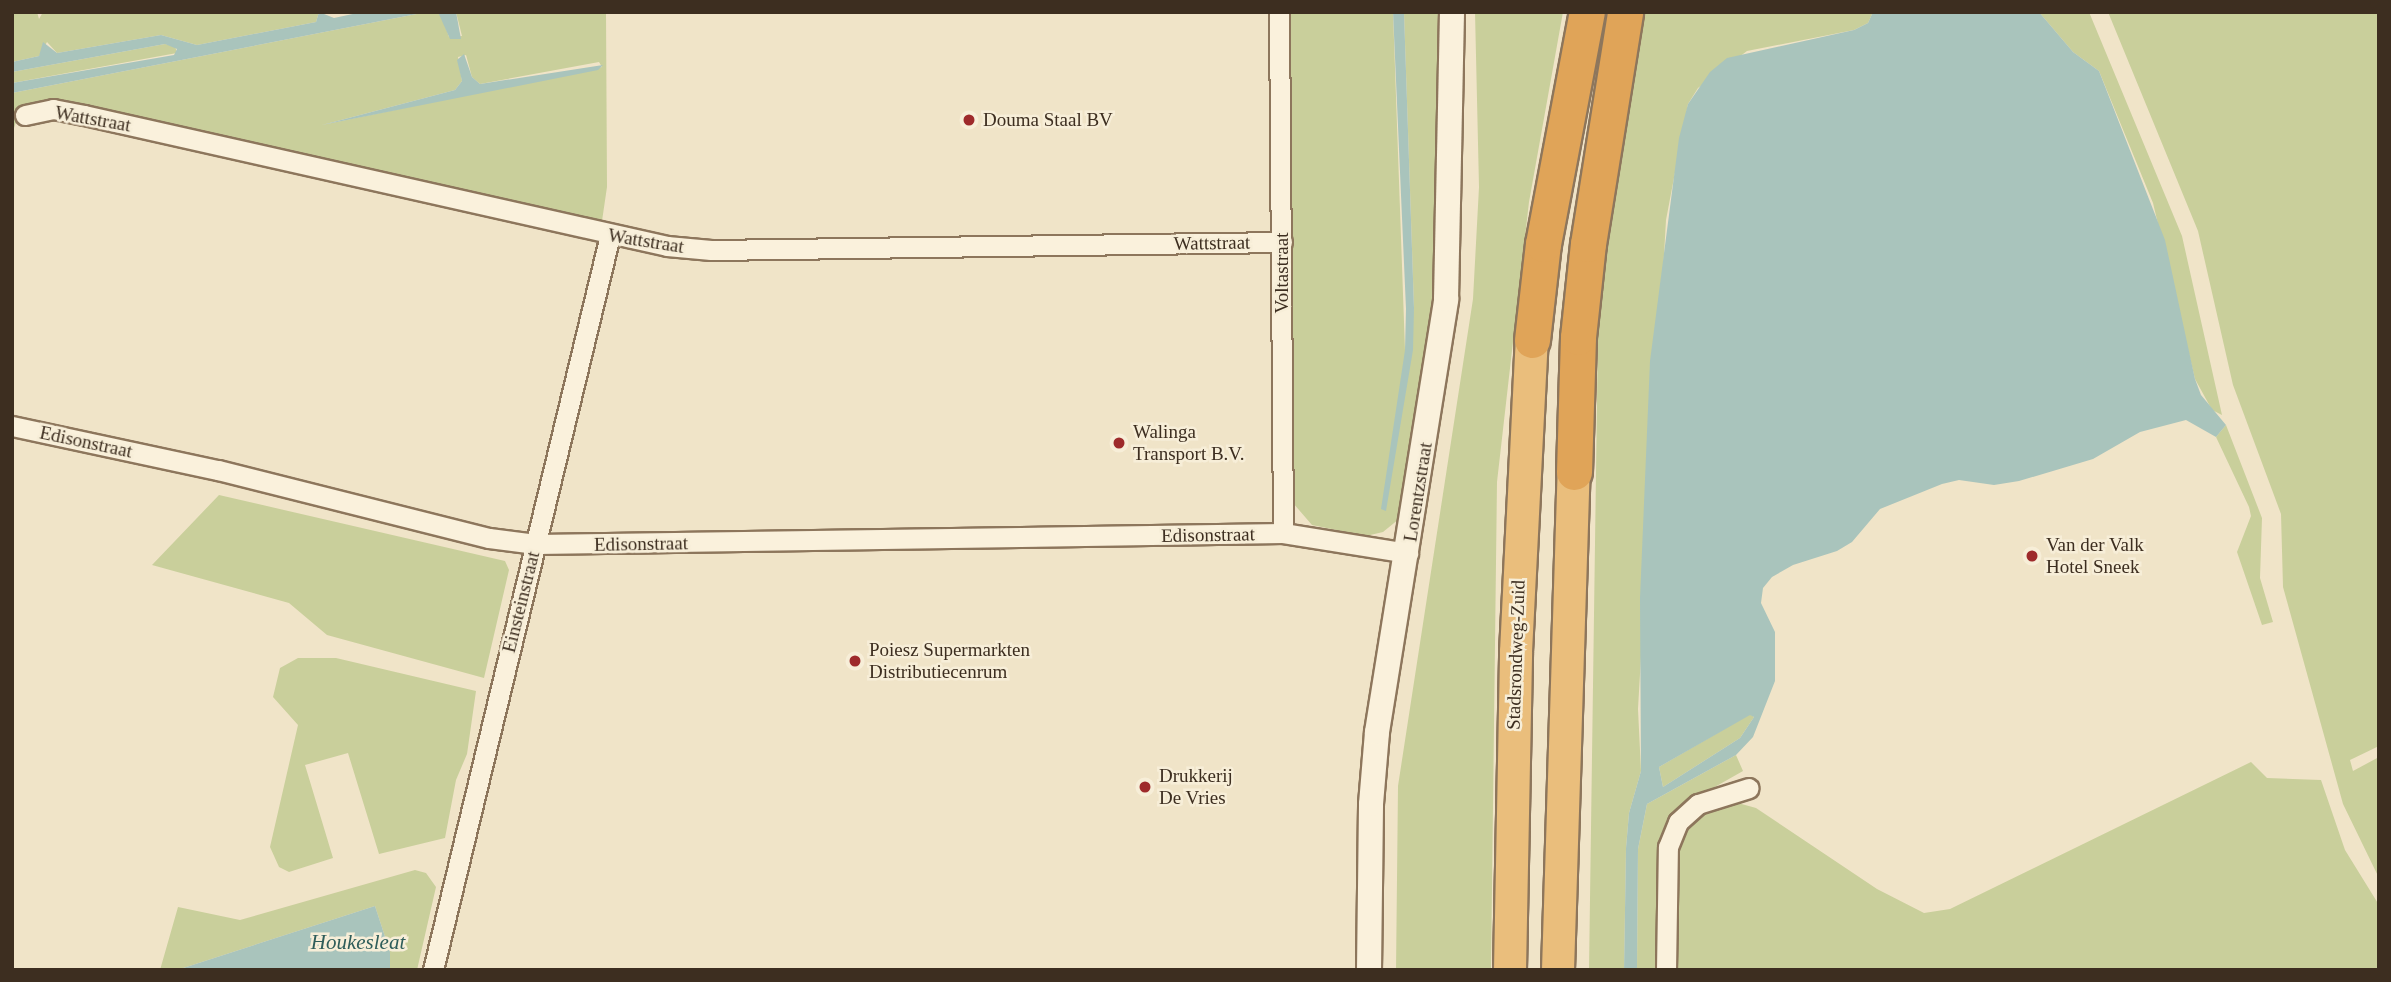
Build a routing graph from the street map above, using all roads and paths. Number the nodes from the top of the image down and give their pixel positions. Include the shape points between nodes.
1 (1279, 12) edge
2 (1452, 12) edge
3 (1587, 12) edge
4 (1625, 12) edge
5 (24, 116) dead end
6 (610, 235) junction
7 (1282, 242) junction
8 (1532, 340) joint
9 (12, 426) edge
10 (1574, 472) joint
11 (1283, 533) junction
12 (536, 544) junction
13 (1408, 553) junction
14 (1749, 788) dead end
15 (433, 970) edge
16 (1370, 970) edge
17 (1510, 970) edge
18 (1558, 970) edge
19 (1666, 970) edge

1 - 7 street, Voltastraat
2 - 13 street, Lorentzstraat via 1446,299
3 - 8 highway via 1543,244
4 - 10 highway via 1588,244 1578,337
5 - 6 street, Wattstraat via 53,109 83,115
6 - 7 street, Wattstraat via 711,250
6 - 12 street, Einsteinstraat
7 - 11 street, Voltastraat
8 - 17 highway, Stadsrondweg-Zuid via 1516,652
9 - 12 street, Edisonstraat via 218,470 489,538
10 - 18 highway
11 - 12 street, Edisonstraat
11 - 13 street, Edisonstraat
12 - 15 street, Einsteinstraat
13 - 16 street, Lorentzstraat via 1377,732 1371,804
14 - 19 street via 1698,804 1678,821 1668,847

